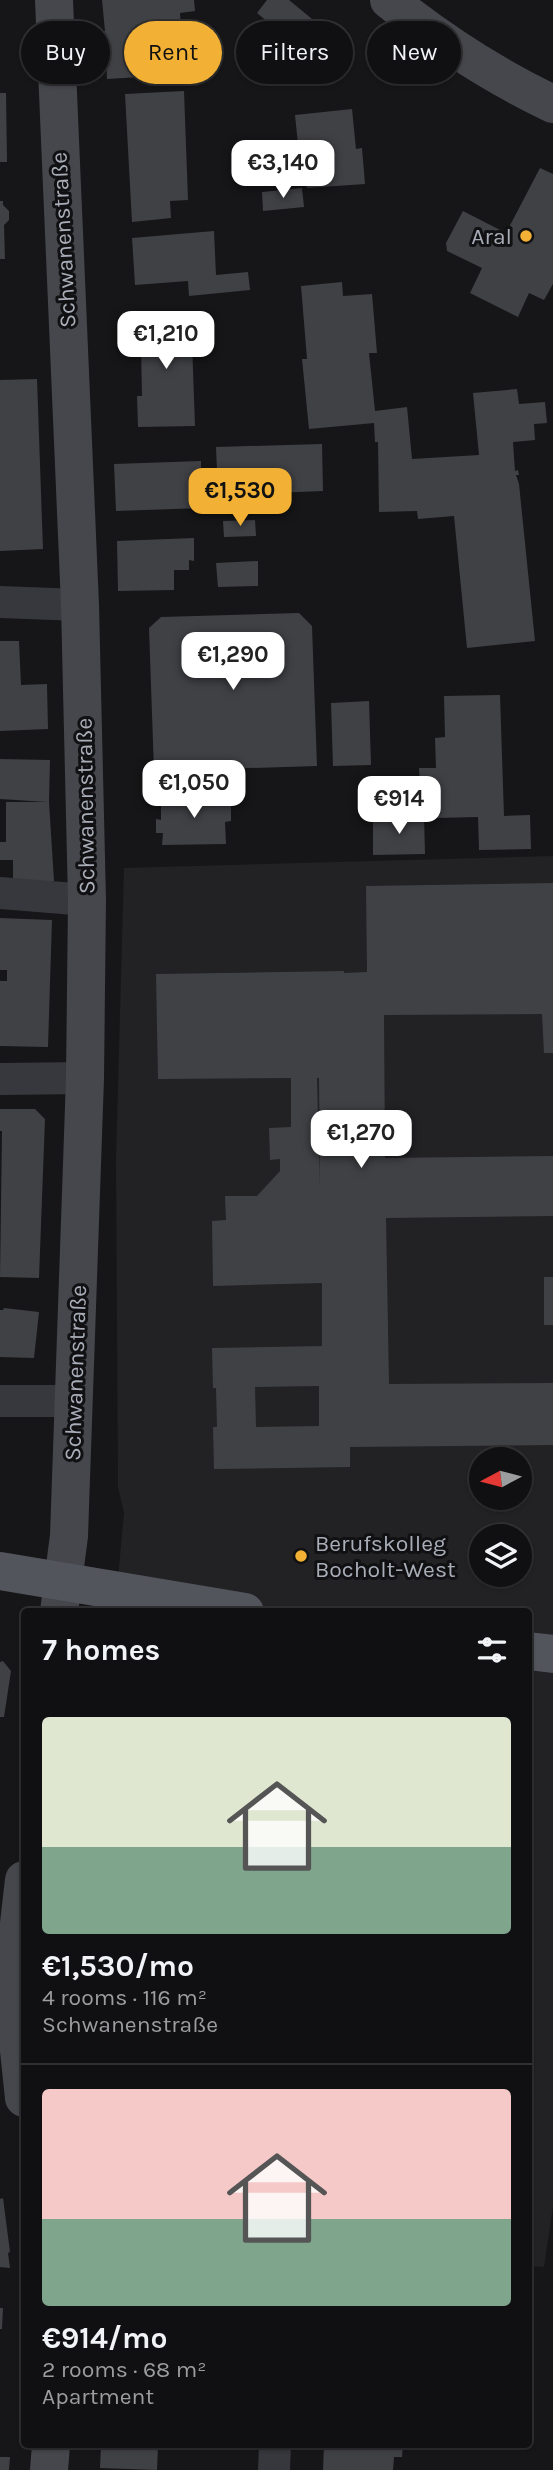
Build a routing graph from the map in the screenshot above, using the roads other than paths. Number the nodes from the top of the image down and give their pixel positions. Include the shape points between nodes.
1 (54, 0) edge
2 (389, 0) edge
3 (553, 104) edge
4 (0, 602) edge
5 (80, 605) junction
6 (0, 893) edge
7 (87, 900) junction
8 (85, 1078) junction
9 (0, 1079) edge
10 (0, 1401) edge
11 (74, 1401) junction
12 (0, 1571) edge
13 (61, 1596) edge
14 (198, 1608) edge
15 (532, 1651) edge
16 (553, 1654) edge
17 (21, 1906) edge
18 (21, 2070) edge
19 (51, 2448) edge
20 (275, 2448) edge
21 (49, 2470) edge
22 (274, 2470) edge

1 - 5 street, Schwanenstraße
2 - 3 street via 477,64
4 - 5 street
5 - 7 street, Schwanenstraße
6 - 7 street
7 - 8 street, Schwanenstraße
8 - 9 street
8 - 11 street, Schwanenstraße
10 - 11 street
11 - 13 street, Schwanenstraße via 69,1536
12 - 13 main road
13 - 14 main road
15 - 16 main road
17 - 18 street via 16,2022
19 - 21 street
20 - 22 street

